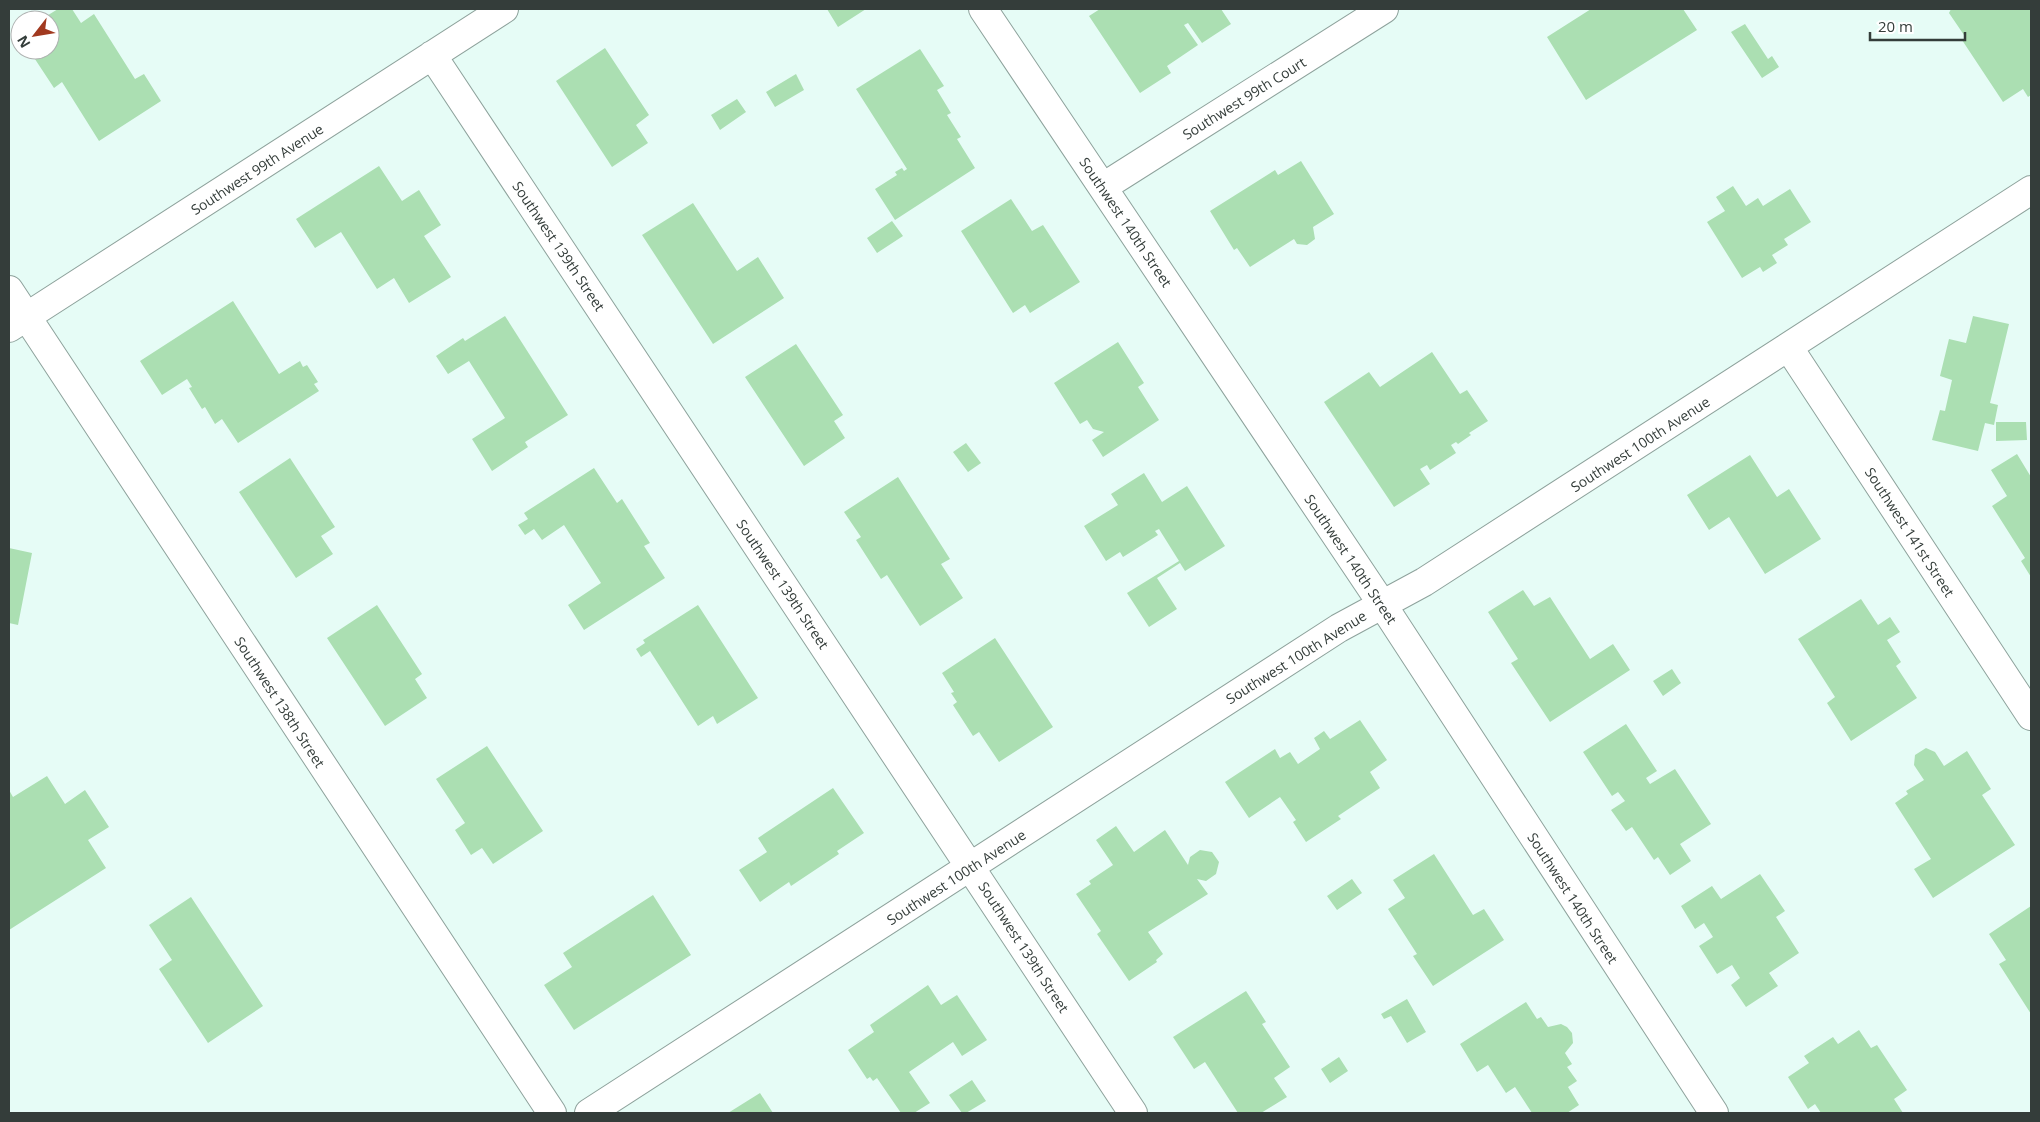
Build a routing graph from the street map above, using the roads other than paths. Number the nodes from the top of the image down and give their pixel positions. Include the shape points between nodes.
1 (504, 9) edge
2 (983, 9) edge
3 (1384, 9) edge
4 (432, 56) junction
5 (1102, 187) junction
6 (2031, 190) edge
7 (9, 290) edge
8 (18, 322) edge
9 (1789, 348) junction
10 (1382, 604) junction
11 (2031, 716) edge
12 (971, 867) junction
13 (552, 1113) edge
14 (589, 1113) edge
15 (1133, 1113) edge
16 (1714, 1113) edge

1 - 4 street, Southwest 99th Avenue
2 - 5 street, Southwest 140th Street
3 - 5 street, Southwest 99th Court
4 - 8 street, Southwest 99th Avenue
4 - 12 street, Southwest 139th Street
5 - 10 street, Southwest 140th Street
6 - 9 street, Southwest 100th Avenue
7 - 8 street, Southwest 138th Street
8 - 13 street, Southwest 138th Street
9 - 10 street, Southwest 100th Avenue via 1424,582
9 - 11 street, Southwest 141st Street
10 - 12 street, Southwest 100th Avenue via 1339,628
10 - 16 street, Southwest 140th Street
12 - 14 street, Southwest 100th Avenue
12 - 15 street, Southwest 139th Street

